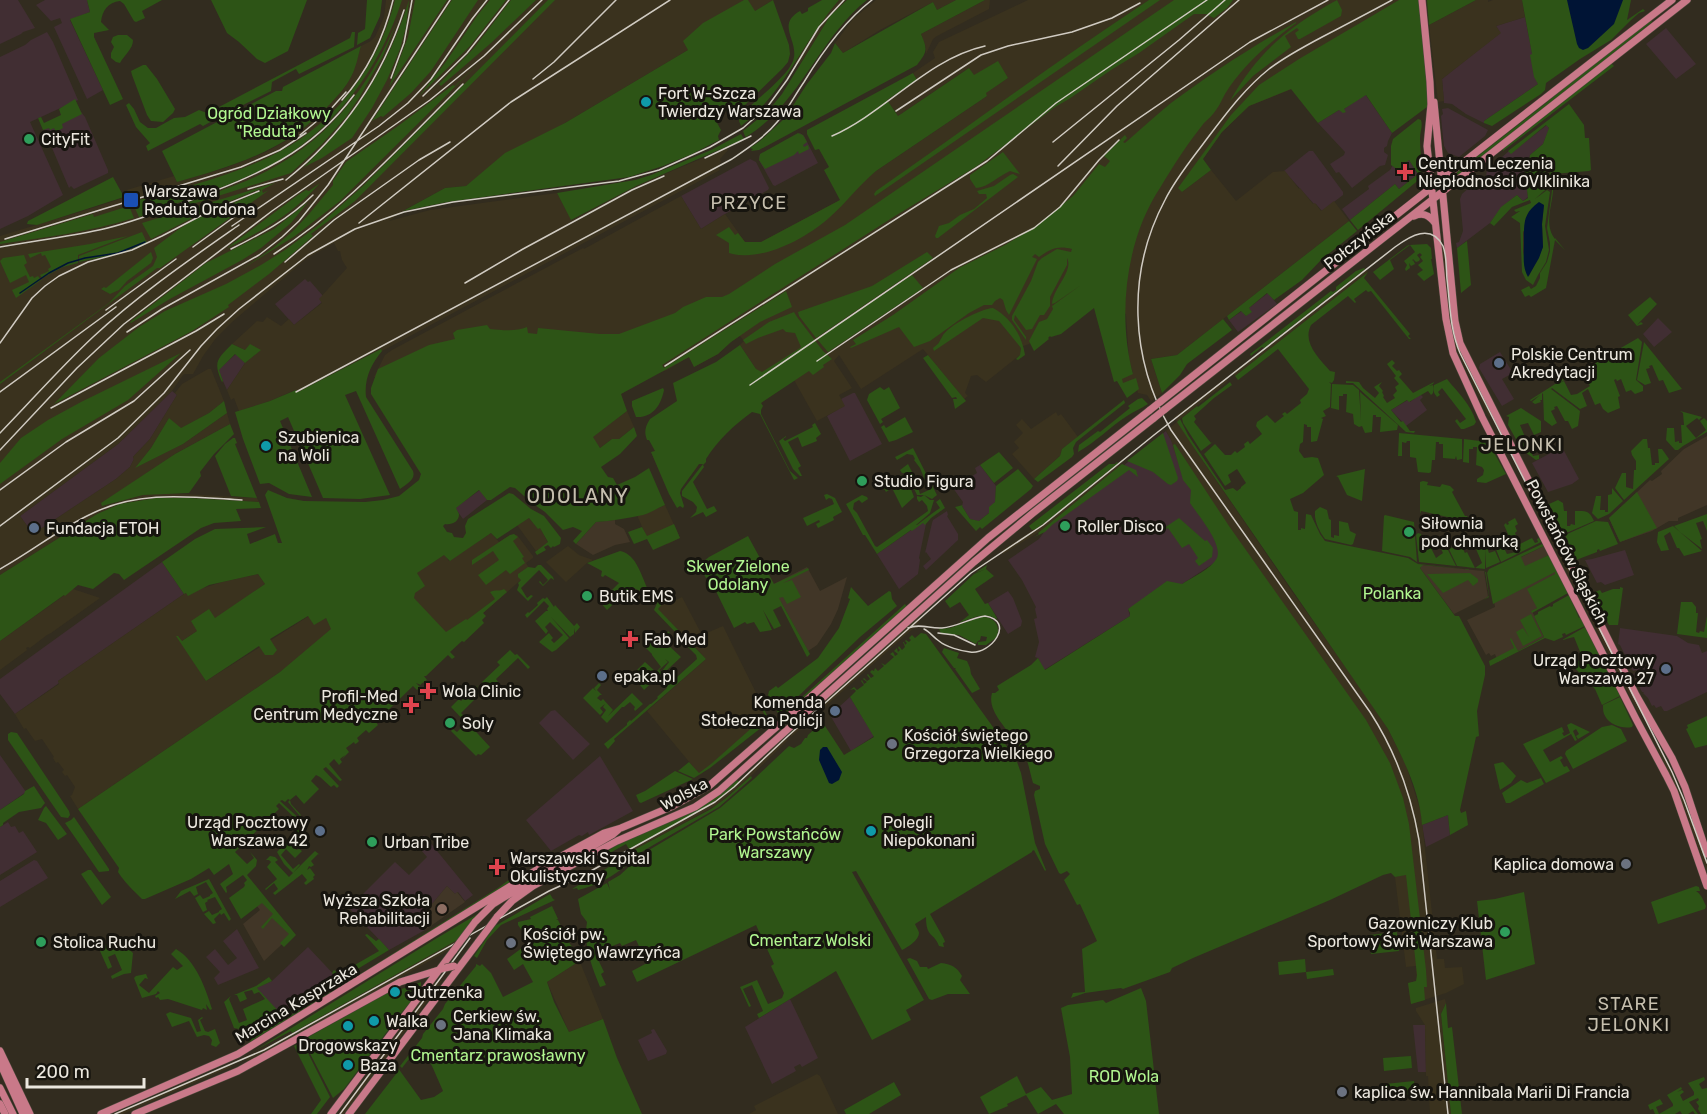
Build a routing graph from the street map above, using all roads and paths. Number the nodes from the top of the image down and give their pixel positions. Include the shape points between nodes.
1 (1422, 0) edge
2 (1672, 0) edge
3 (1687, 0) edge
4 (1430, 82) junction
5 (1442, 178) junction
6 (1432, 187) junction
7 (1443, 191) junction
8 (1433, 198) junction
9 (1409, 218) junction
10 (1436, 224) junction
11 (1370, 237) junction
12 (1376, 245) junction
13 (1162, 406) junction
14 (1152, 414) junction
15 (1042, 494) joint
16 (1047, 501) joint
17 (621, 828) junction
18 (1707, 854) edge
19 (1707, 886) edge
20 (493, 904) junction
21 (434, 934) junction
22 (464, 962) junction
23 (443, 968) junction
24 (0, 1051) edge
25 (0, 1063) edge
26 (11, 1071) junction
27 (16, 1084) junction
28 (0, 1088) edge
29 (0, 1104) edge
30 (5, 1114) edge
31 (12, 1114) edge
32 (23, 1114) edge
33 (30, 1114) edge
34 (101, 1114) edge
35 (135, 1114) edge
36 (331, 1114) edge
37 (349, 1114) edge

1 - 4 main road
2 - 5 main road, Połczyńska
3 - 7 main road, Połczyńska
4 - 5 main road, Powstańców Śląskich
4 - 6 main road, Powstańców Śląskich via 1427,146
5 - 6 main road, Połczyńska
5 - 7 main road, Powstańców Śląskich
6 - 8 main road, Powstańców Śląskich
6 - 11 main road, Połczyńska
7 - 8 main road, Połczyńska
7 - 18 main road, Powstańców Śląskich via 1460,344 1675,765
8 - 9 main road, Połczyńska
8 - 10 main road, Powstańców Śląskich
9 - 10 main road via 1424,214
9 - 12 main road, Połczyńska
10 - 19 main road, Powstańców Śląskich via 1447,327 1459,368 1674,791
11 - 12 main road via 1371,244
11 - 13 main road, Połczyńska
12 - 13 main road, Połczyńska
13 - 14 main road, Połczyńska, bridge
14 - 15 main road, Połczyńska
14 - 16 main road, Połczyńska
15 - 17 main road, Wolska via 709,786
16 - 22 main road, Wolska, bridge via 719,791 696,807 617,841 533,886 497,917
17 - 20 main road, Wolska
17 - 21 main road, Wolska via 609,830 519,880
20 - 21 main road
20 - 23 main road, Wolska, bridge
21 - 34 main road, Marcina Kasprzaka via 238,1054
22 - 23 main road, Marcina Kasprzaka, bridge
22 - 37 main road, Wolska
23 - 35 main road, Marcina Kasprzaka via 400,982 238,1071
23 - 36 main road, Wolska
24 - 26 main road
25 - 32 main road
26 - 27 main road
26 - 27 main road via 19,1074
27 - 33 main road
28 - 31 main road
29 - 30 main road

